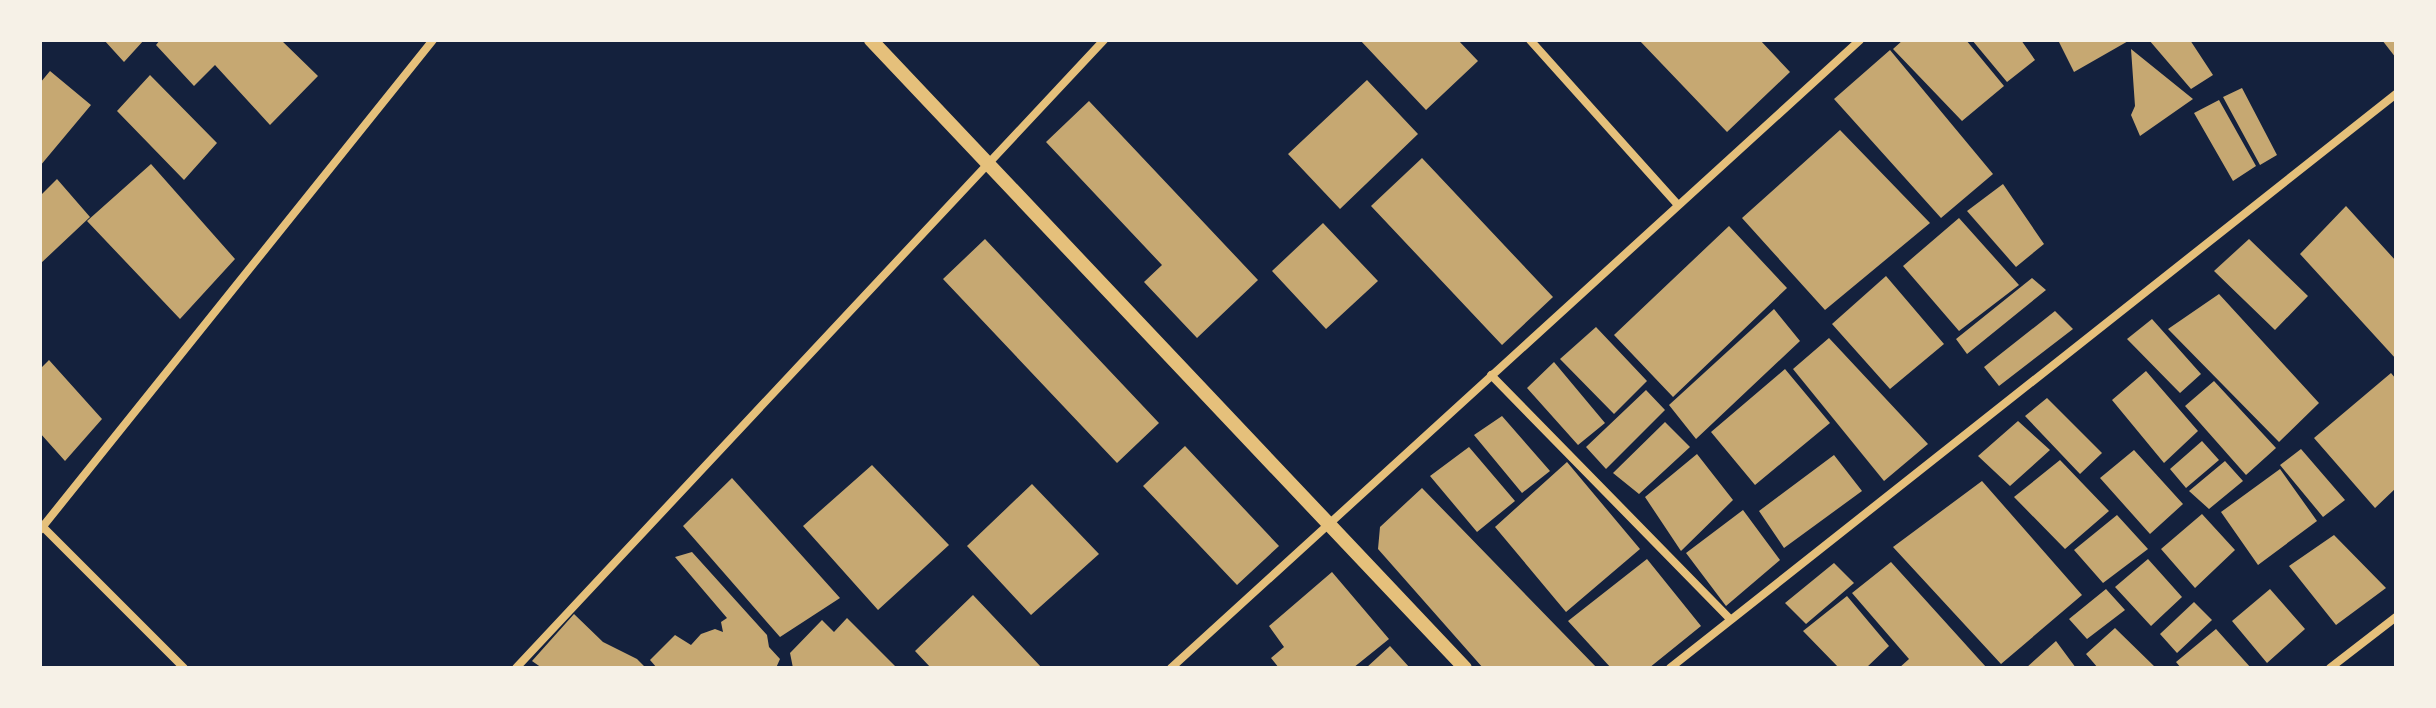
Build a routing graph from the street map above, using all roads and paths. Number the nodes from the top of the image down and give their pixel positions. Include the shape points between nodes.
1 (433, 40) edge
2 (871, 40) edge
3 (1104, 40) edge
4 (1530, 40) edge
5 (1860, 40) edge
6 (2396, 94) edge
7 (988, 162) junction
8 (1678, 205) junction
9 (1491, 375) junction
10 (1327, 523) junction
11 (41, 527) edge
12 (2396, 617) edge
13 (1731, 620) junction
14 (184, 668) edge
15 (516, 668) edge
16 (1171, 668) edge
17 (1465, 668) edge
18 (1670, 668) edge
19 (2330, 668) edge

1 - 11 street
2 - 7 street
3 - 7 street
4 - 8 street
5 - 8 street
6 - 13 street
7 - 10 street
7 - 15 street
8 - 9 street
9 - 10 street
9 - 13 street
10 - 16 street
10 - 17 street
11 - 14 street
12 - 19 street
13 - 18 street

